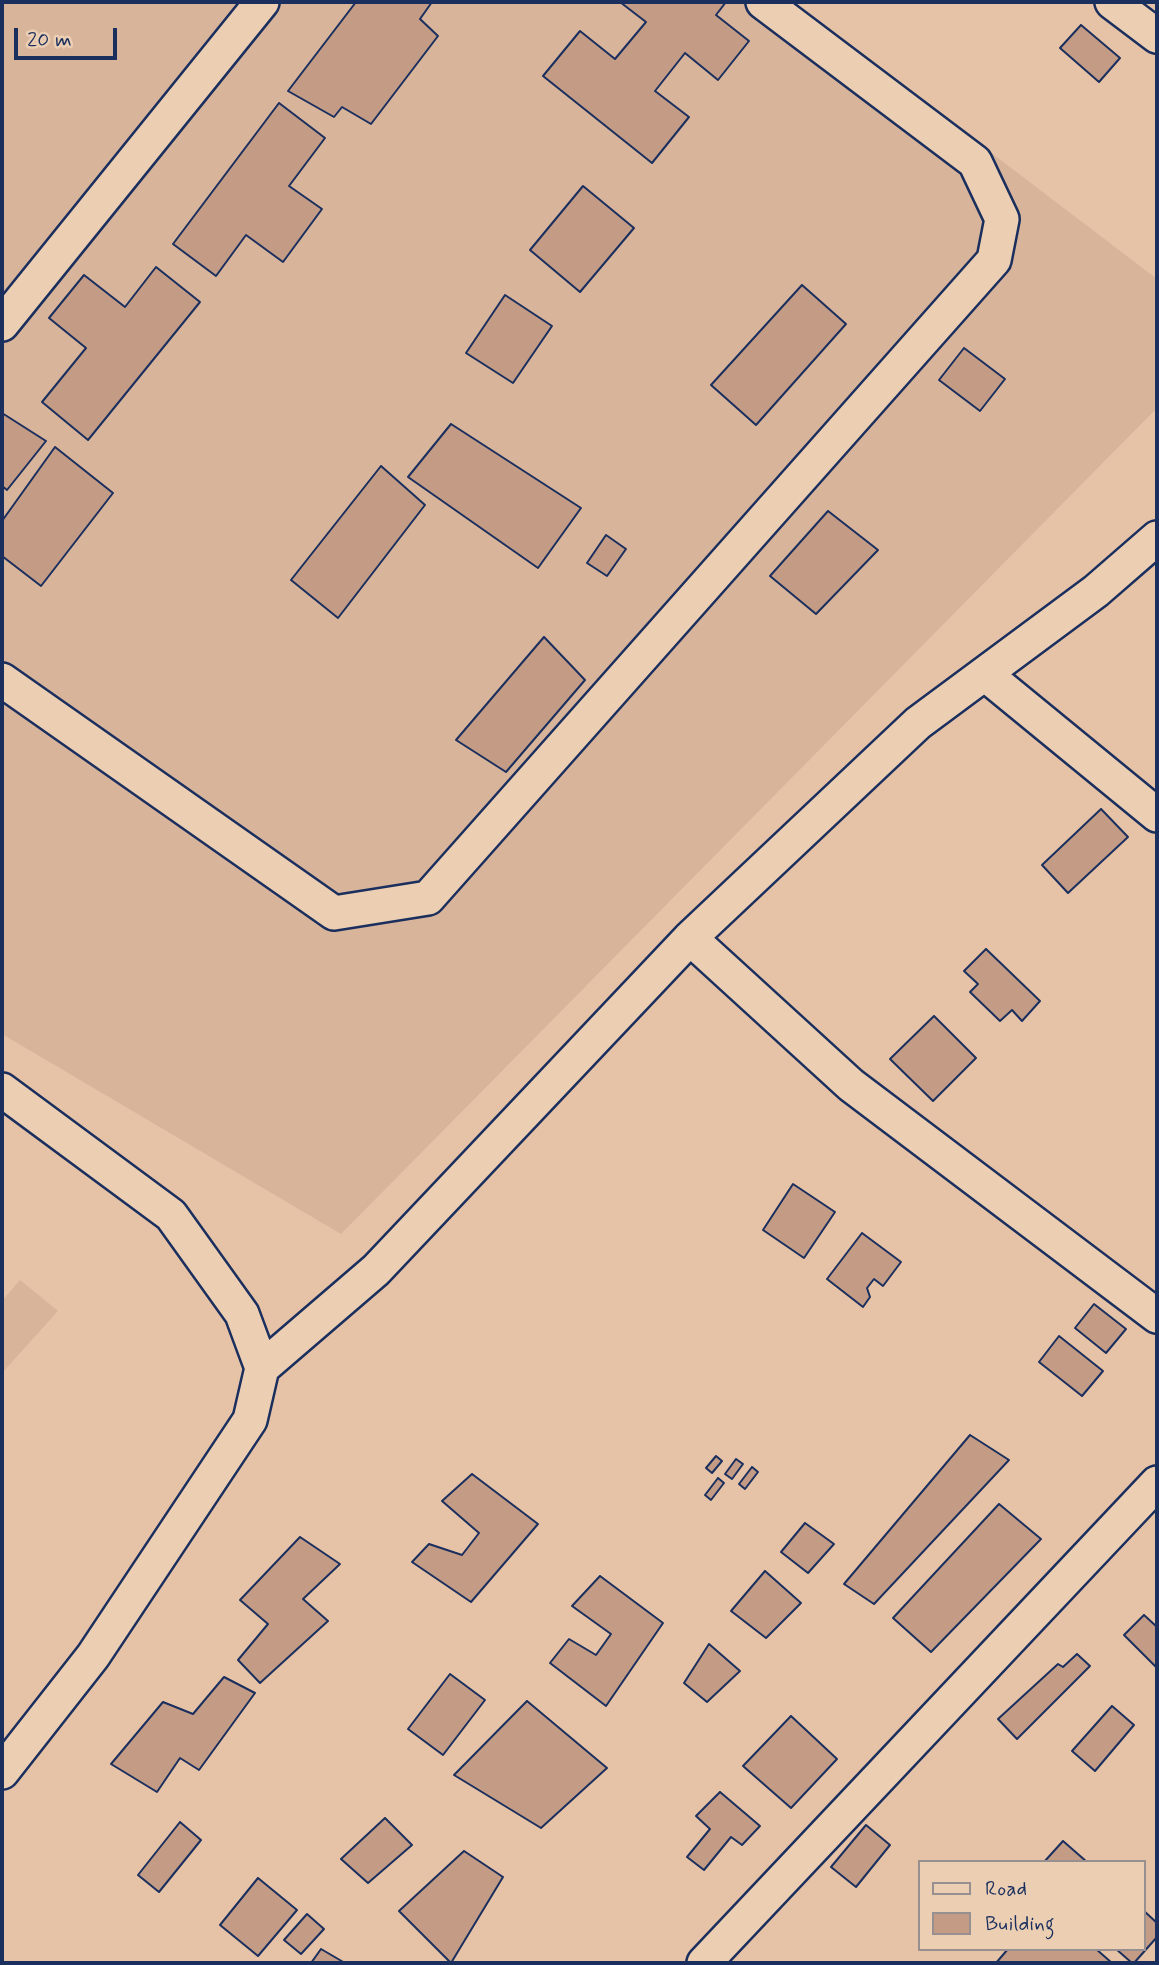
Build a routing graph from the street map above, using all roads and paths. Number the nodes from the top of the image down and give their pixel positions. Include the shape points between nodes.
1 (262, 2) edge
2 (764, 2) edge
3 (1112, 2) edge
4 (1157, 36) edge
5 (2, 324) edge
6 (1157, 538) edge
7 (985, 674) junction
8 (2, 680) edge
9 (1157, 815) edge
10 (690, 938) junction
11 (2, 1090) edge
12 (1157, 1316) edge
13 (262, 1368) junction
14 (1157, 1483) edge
15 (2, 1772) edge
16 (704, 1963) edge

1 - 5 street
2 - 8 street via 975,162 1002,219 994,260 428,898 334,913
3 - 4 street
6 - 7 street via 1096,591
7 - 9 street
7 - 10 street via 918,723
10 - 12 street via 851,1085
10 - 13 street via 376,1270
11 - 13 street via 171,1215 242,1314
13 - 15 street via 250,1420 93,1656
14 - 16 street

